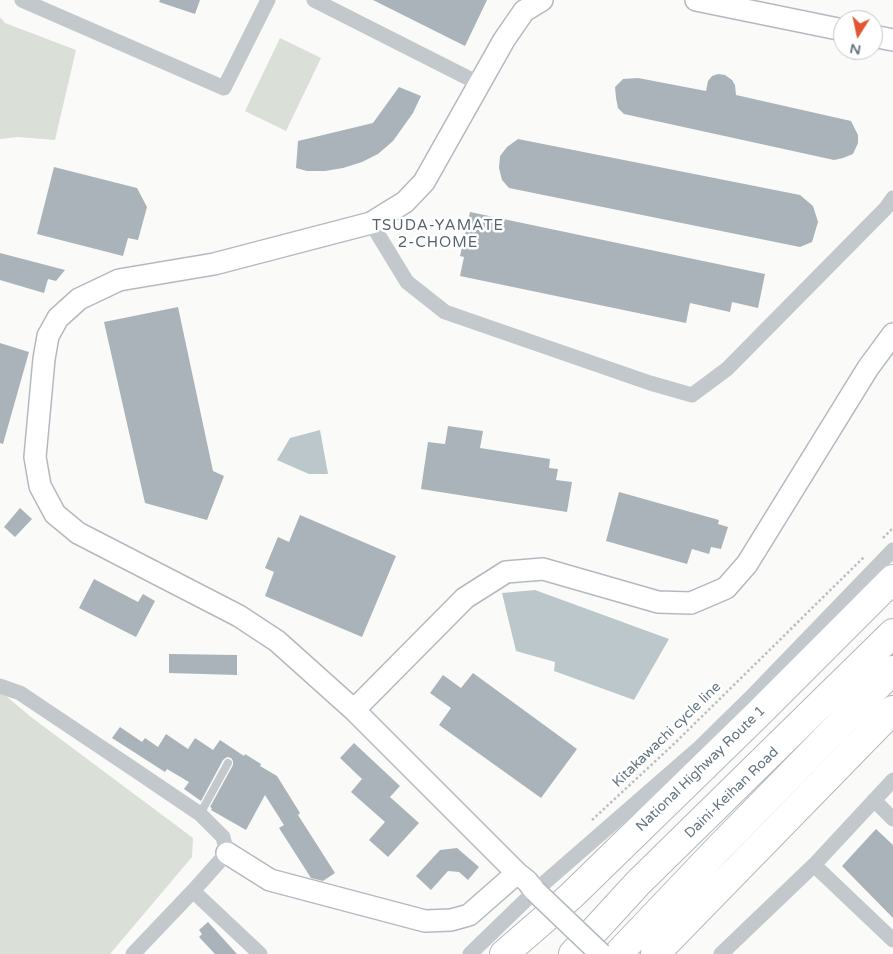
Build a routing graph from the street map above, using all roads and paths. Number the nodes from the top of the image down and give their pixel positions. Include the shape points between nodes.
1 (22, 0) edge
2 (268, 0) edge
3 (314, 0) edge
4 (542, 0) edge
5 (696, 0) edge
6 (833, 28) edge
7 (480, 84) junction
8 (893, 198) edge
9 (371, 223) junction
10 (893, 334) edge
11 (893, 528) edge
12 (882, 540) dead end
13 (893, 550) edge
14 (869, 552) dead end
15 (893, 579) edge
16 (893, 633) edge
17 (893, 670) edge
18 (0, 686) edge
19 (354, 710) junction
20 (893, 710) edge
21 (228, 763) dead end
22 (893, 780) edge
23 (874, 800) junction
24 (200, 814) junction
25 (893, 818) edge
26 (591, 821) dead end
27 (227, 854) junction
28 (814, 865) junction
29 (517, 873) junction
30 (638, 884) junction
31 (680, 889) junction
32 (193, 891) junction
33 (535, 891) junction
34 (893, 940) edge
35 (133, 954) edge
36 (260, 954) edge
37 (470, 954) edge
38 (504, 954) edge
39 (551, 954) edge
40 (572, 954) edge
41 (601, 954) edge
42 (618, 954) edge
43 (628, 954) edge
44 (655, 954) edge
45 (721, 954) edge

1 - 2 street via 224,88
3 - 7 street
4 - 7 street via 524,11
5 - 6 street
7 - 9 street via 424,182 405,202
8 - 9 street via 727,369 692,395 444,312 406,282
9 - 19 street via 214,264 119,280 79,299 58,318 48,336 35,457 40,486 55,514 78,534 239,616 277,641
10 - 19 street via 868,368 747,564 726,588 692,603 658,602 543,569 506,572 465,598
11 - 12 path
13 - 33 street via 698,749
14 - 26 path, Kitakawachi cycle line
15 - 38 highway, National Highway Route 1 via 570,896
16 - 30 highway, Daini-Keihan Road
17 - 31 highway, Daini-Keihan Road
18 - 24 street via 20,693
19 - 29 street
20 - 44 highway
21 - 24 lane
22 - 23 street
23 - 25 street
23 - 28 street
24 - 27 street via 223,837
27 - 29 street via 270,880 425,921 451,920 469,915
27 - 32 street
28 - 34 street
28 - 45 street
29 - 33 street
30 - 39 highway
30 - 40 highway, Daini-Keihan Road
31 - 42 highway, Daini-Keihan Road
31 - 43 highway
32 - 35 street
32 - 36 street
33 - 37 street
33 - 41 street, bridge

